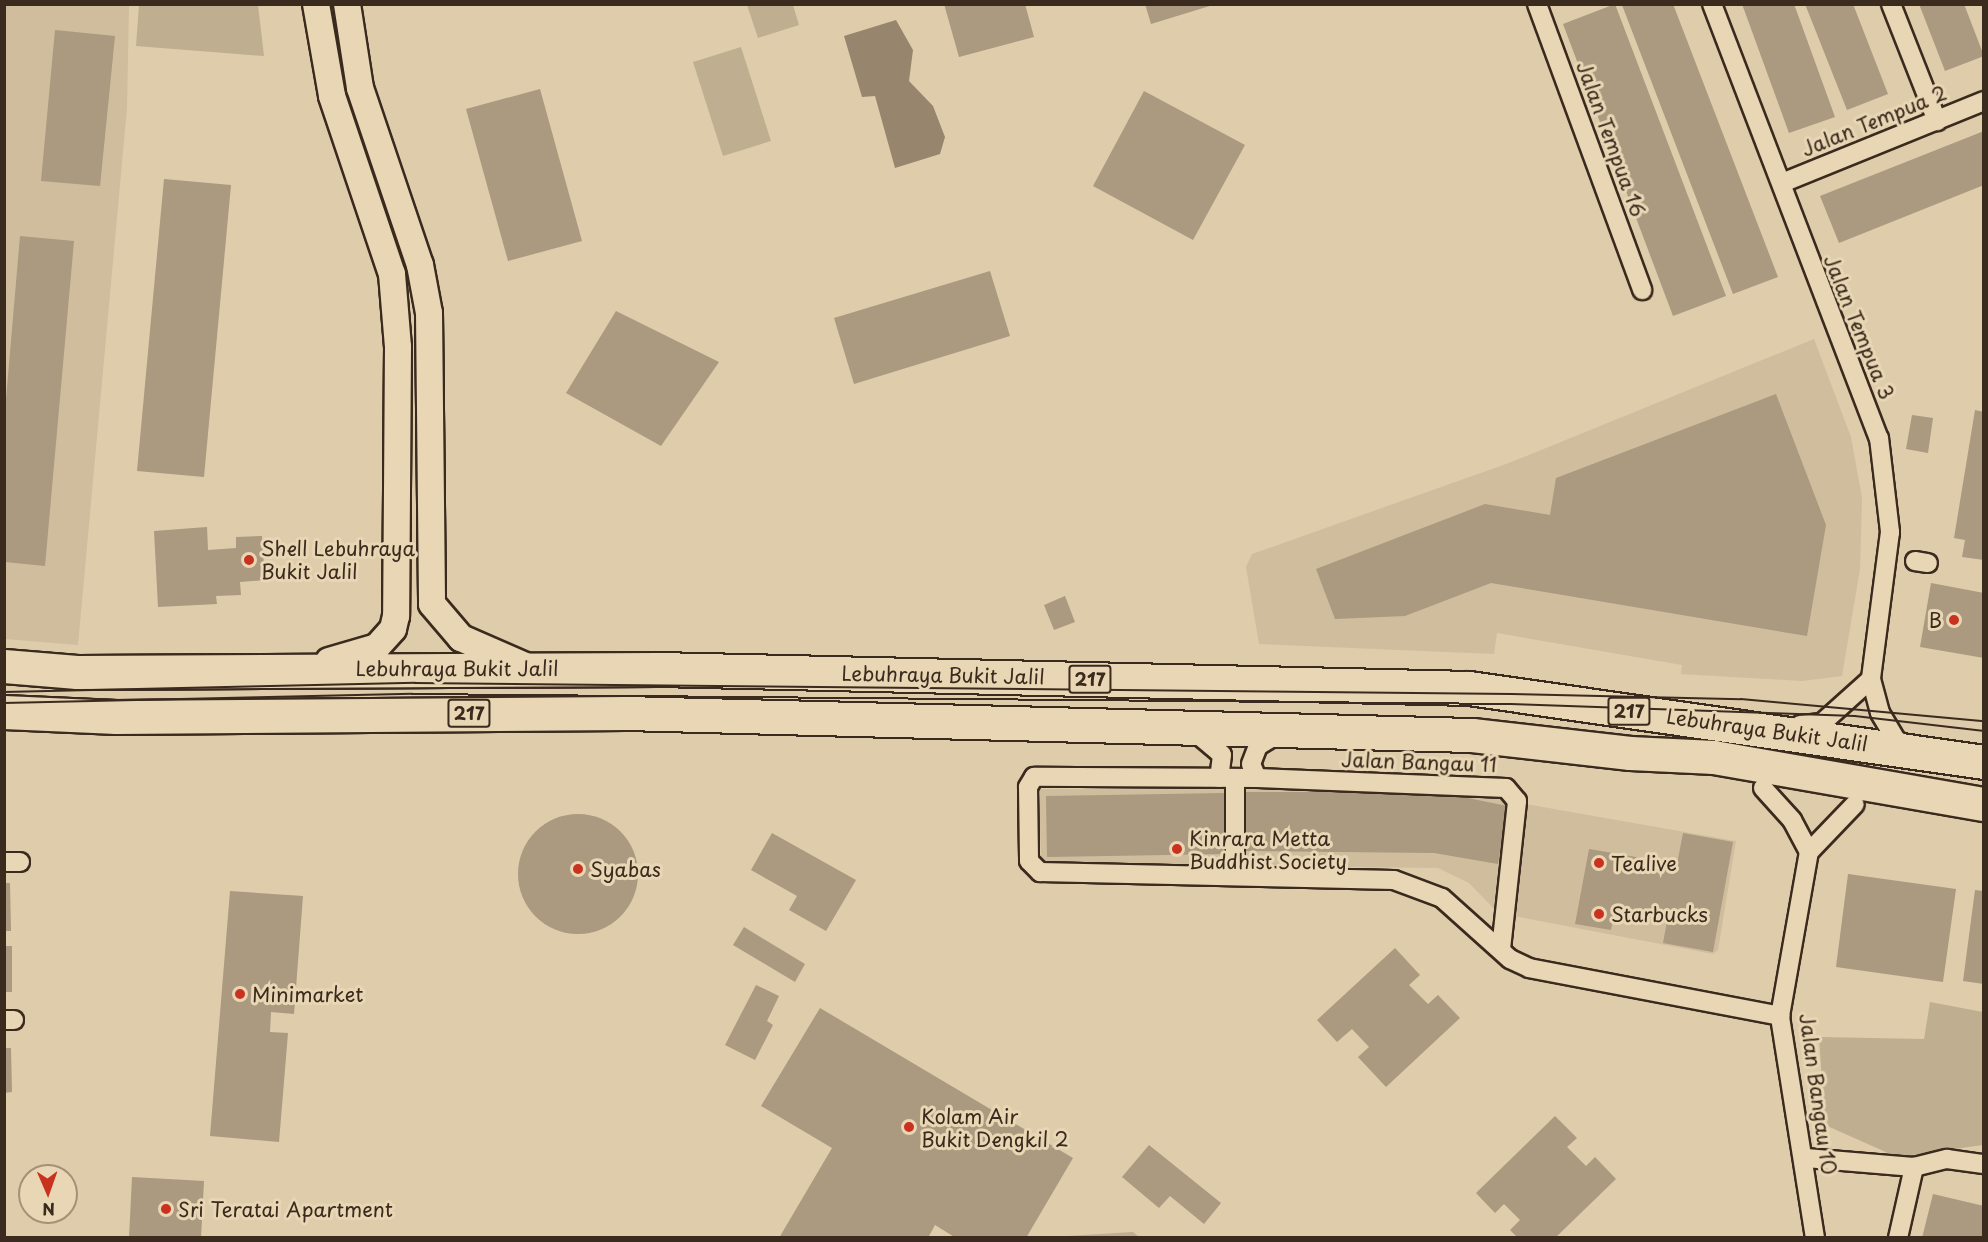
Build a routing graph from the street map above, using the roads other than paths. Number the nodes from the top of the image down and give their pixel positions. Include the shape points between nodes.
1 (316, 4) edge
2 (346, 4) edge
3 (1537, 4) edge
4 (1712, 4) edge
5 (1891, 4) edge
6 (1983, 101) edge
7 (1937, 121) junction
8 (1782, 183) junction
9 (1642, 290) dead end
10 (400, 486) junction
11 (430, 486) junction
12 (4, 666) edge
13 (528, 667) junction
14 (288, 668) junction
15 (1871, 679) junction
16 (4, 712) edge
17 (1184, 725) junction
18 (1737, 726) junction
19 (1289, 728) junction
20 (1923, 752) junction
21 (1630, 753) junction
22 (1983, 762) edge
23 (1227, 778) junction
24 (1257, 778) junction
25 (1763, 788) junction
26 (1855, 804) junction
27 (1983, 804) edge
28 (1983, 827) edge
29 (1809, 852) junction
30 (1236, 875) junction
31 (1501, 949) junction
32 (1780, 1016) junction
33 (1806, 1158) junction
34 (1983, 1164) edge
35 (1914, 1167) junction
36 (1815, 1238) edge
37 (1898, 1238) edge

1 - 10 main road via 332,96 392,274
2 - 11 main road via 360,88 420,265 429,313
3 - 9 street, Jalan Tempua 16
4 - 8 street, Jalan Tempua 3
5 - 7 street
6 - 7 street, Jalan Tempua 2
7 - 8 street, Jalan Tempua 2
8 - 15 street, Jalan Tempua 3 via 1879,438 1886,474 1890,532
10 - 11 main road
10 - 14 main road via 393,629 358,656
11 - 13 main road via 432,604 441,621 461,638
12 - 14 highway, Lebuhraya Bukit Jalil / 217 via 77,672
13 - 14 highway, Lebuhraya Bukit Jalil / 217
13 - 18 highway, Lebuhraya Bukit Jalil / 217 via 1469,688
15 - 18 street via 1822,723
15 - 20 street, Jalan Tempua 3 via 1880,713 1897,741
16 - 17 highway, 217 via 116,717 625,713
17 - 19 highway, 217
17 - 23 street via 1217,746
18 - 20 highway, Lebuhraya Bukit Jalil / 217
19 - 21 highway, 217 via 1472,735
19 - 24 street via 1258,746 1251,764
20 - 22 highway, Lebuhraya Bukit Jalil / 217
21 - 25 highway
21 - 27 highway via 1714,757
23 - 24 street, Jalan Bangau 11
23 - 30 street
23 - 30 street, Jalan Bangau 11 via 1034,777 1028,787 1029,861 1040,872
24 - 31 street, Jalan Bangau 11 via 1506,788 1516,795
25 - 26 highway
25 - 29 street via 1792,820
26 - 28 highway
26 - 29 street
29 - 32 street, Jalan Bangau 10
30 - 31 street, Jalan Bangau 11 via 1394,880 1442,898
31 - 32 street via 1529,968
32 - 33 street, Jalan Bangau 10
33 - 35 street
33 - 36 street, Jalan Bangau 10
34 - 35 street via 1947,1159
35 - 37 street

